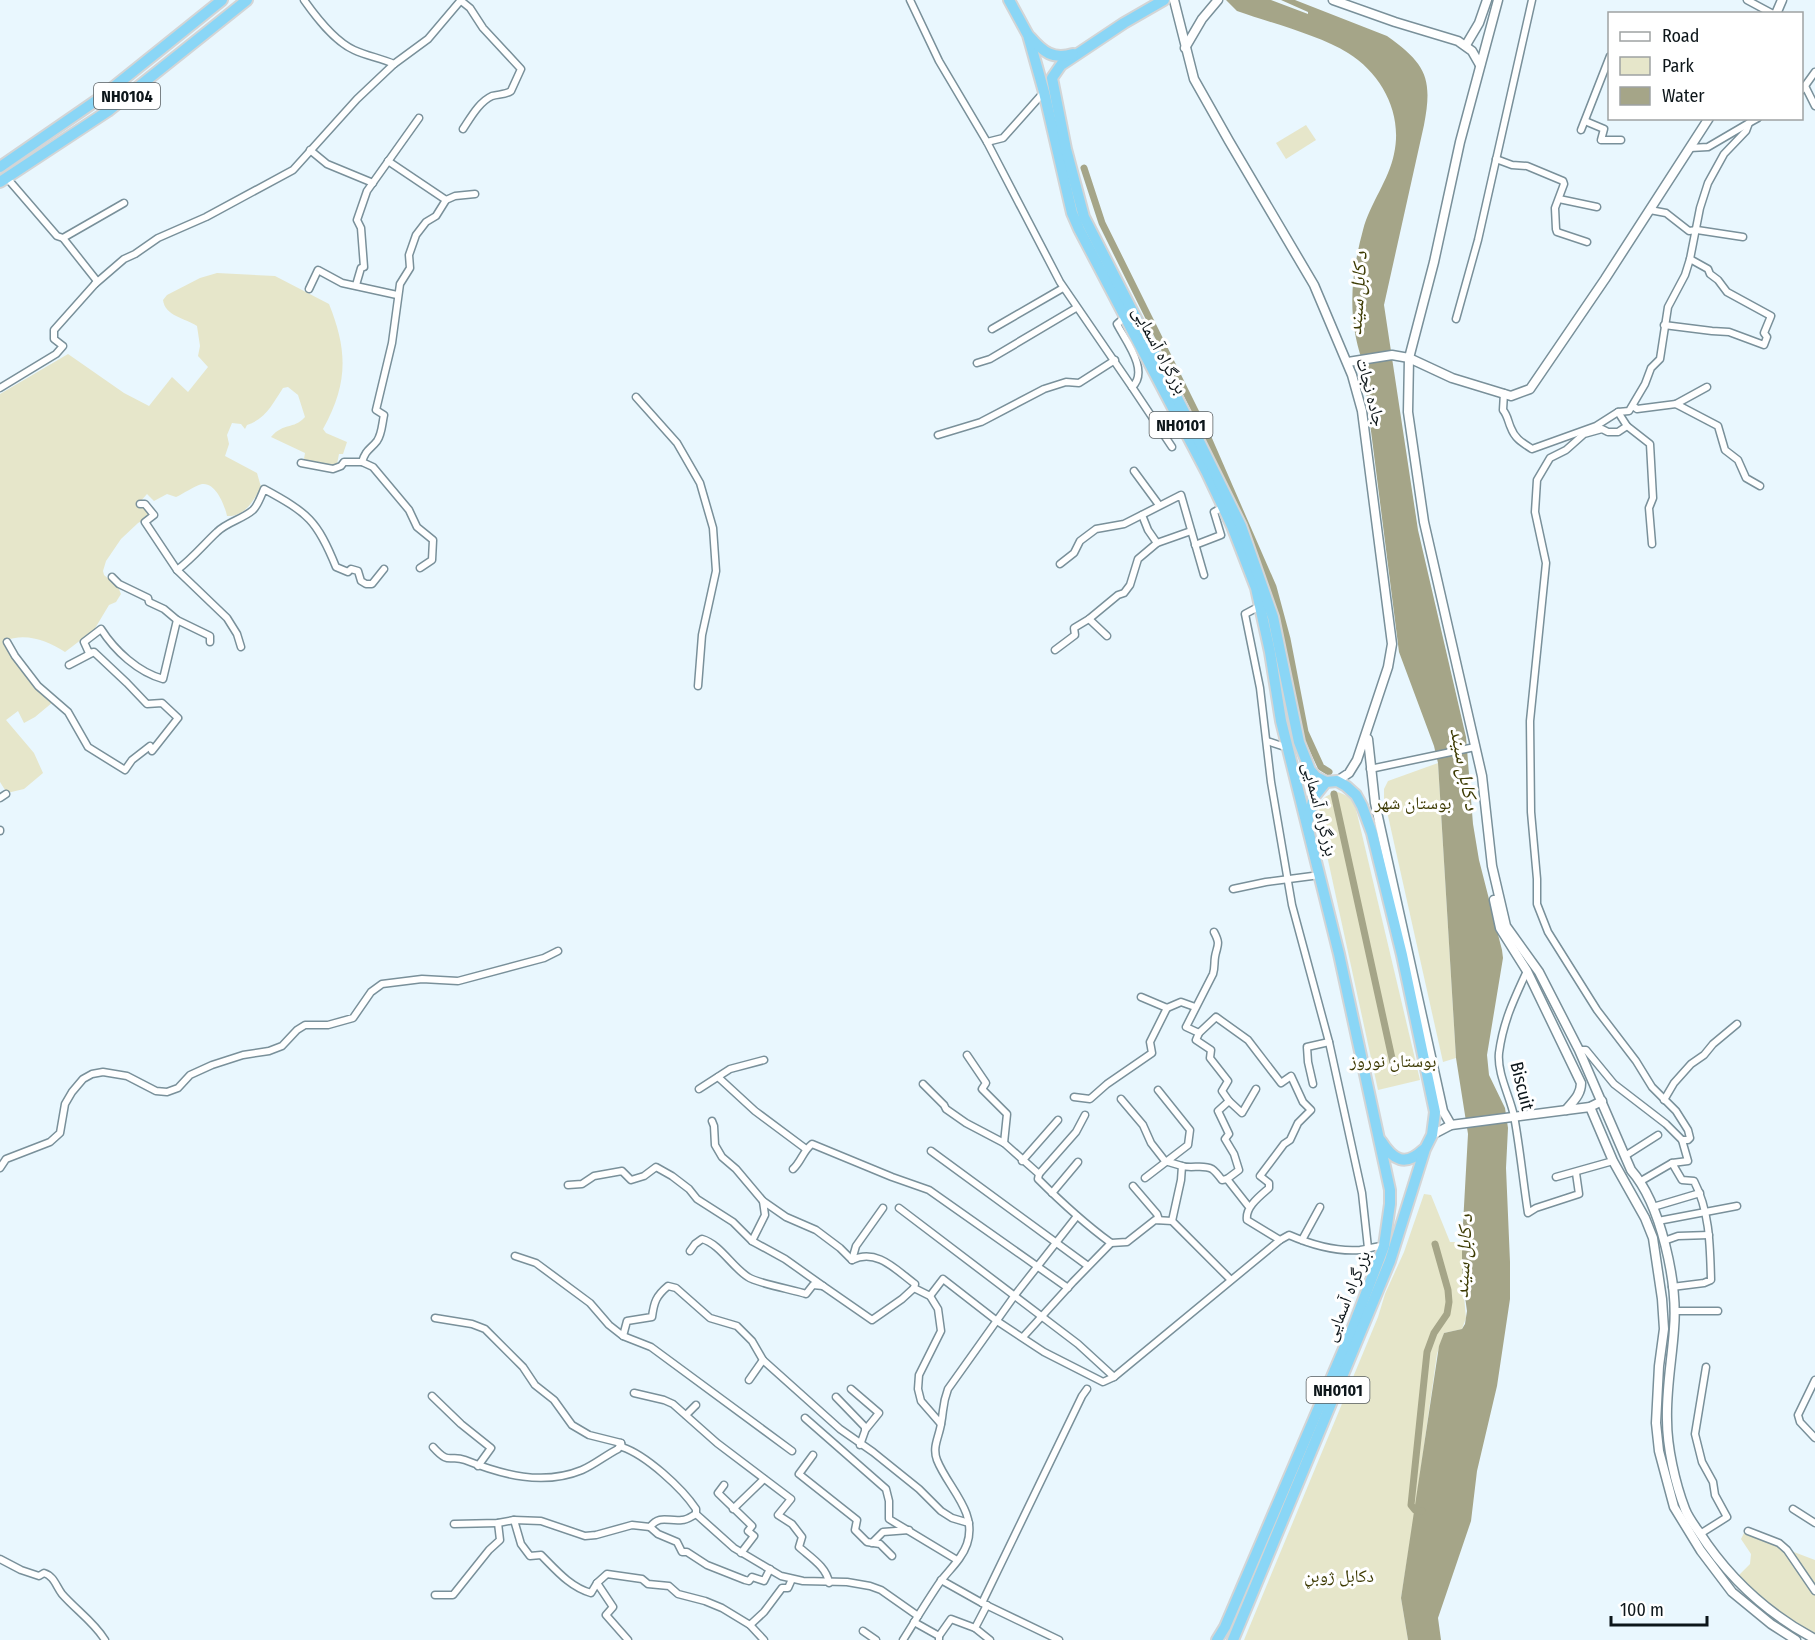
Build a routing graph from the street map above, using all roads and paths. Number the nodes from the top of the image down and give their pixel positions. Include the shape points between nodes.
1 (222, 0) edge
2 (247, 0) edge
3 (304, 0) edge
4 (461, 0) edge
5 (910, 0) edge
6 (1009, 0) edge
7 (1164, 0) edge
8 (1174, 0) edge
9 (1218, 0) edge
10 (1333, 0) edge
11 (1487, 0) edge
12 (1498, 0) edge
13 (1532, 0) edge
14 (1747, 0) edge
15 (1771, 12) edge
16 (183, 31) junction
17 (1028, 35) junction
18 (193, 43) junction
19 (1462, 43) junction
20 (1185, 48) junction
21 (1082, 52) junction
22 (1608, 61) edge
23 (393, 64) junction
24 (1480, 65) junction
25 (1815, 72) edge
26 (1803, 88) edge
27 (1044, 92) junction
28 (1815, 106) edge
29 (419, 118) dead end
30 (1707, 120) edge
31 (1754, 120) edge
32 (1585, 121) junction
33 (1749, 123) junction
34 (463, 129) dead end
35 (1581, 130) dead end
36 (1621, 140) dead end
37 (987, 142) junction
38 (1690, 148) junction
39 (310, 150) junction
40 (1496, 159) junction
41 (388, 161) junction
42 (0, 167) edge
43 (4, 180) edge
44 (373, 183) junction
45 (475, 194) dead end
46 (1558, 199) junction
47 (446, 200) junction
48 (124, 203) dead end
49 (1597, 207) dead end
50 (1650, 210) junction
51 (1697, 230) junction
52 (1743, 237) dead end
53 (63, 238) junction
54 (1587, 242) dead end
55 (1690, 259) junction
56 (95, 284) junction
57 (356, 285) junction
58 (1063, 288) junction
59 (309, 289) dead end
60 (398, 295) junction
61 (1076, 308) junction
62 (1125, 317) junction
63 (1456, 319) dead end
64 (1664, 325) junction
65 (992, 329) dead end
66 (1409, 358) junction
67 (1115, 360) junction
68 (1348, 362) junction
69 (977, 363) dead end
70 (1132, 387) junction
71 (1707, 387) dead end
72 (0, 388) edge
73 (1504, 393) junction
74 (636, 398) dead end
75 (1676, 404) junction
76 (1633, 406) junction
77 (1618, 412) junction
78 (1627, 426) junction
79 (938, 435) dead end
80 (1172, 447) dead end
81 (362, 462) junction
82 (301, 463) dead end
83 (1134, 471) dead end
84 (1760, 486) dead end
85 (140, 504) dead end
86 (1159, 505) junction
87 (1223, 507) junction
88 (1142, 515) junction
89 (1191, 531) junction
90 (1157, 543) junction
91 (1652, 544) dead end
92 (1196, 545) junction
93 (1060, 564) dead end
94 (420, 568) dead end
95 (384, 569) dead end
96 (177, 570) junction
97 (1204, 575) dead end
98 (112, 577) dead end
99 (1261, 606) junction
100 (1089, 619) junction
101 (177, 620) junction
102 (1107, 636) dead end
103 (8, 642) dead end
104 (210, 642) dead end
105 (241, 647) dead end
106 (1055, 650) dead end
107 (93, 652) junction
108 (69, 665) dead end
109 (698, 686) dead end
110 (1367, 734) junction
111 (1268, 741) junction
112 (1288, 748) junction
113 (1474, 750) junction
114 (1370, 769) junction
115 (1331, 782) junction
116 (1308, 825) junction
117 (1320, 875) junction
118 (1287, 879) junction
119 (1233, 889) dead end
120 (1214, 932) dead end
121 (558, 951) dead end
122 (1527, 970) junction
123 (1141, 997) dead end
124 (1195, 1007) junction
125 (1167, 1008) junction
126 (1737, 1024) dead end
127 (1199, 1033) junction
128 (1329, 1042) junction
129 (1579, 1050) junction
130 (967, 1055) dead end
131 (764, 1060) dead end
132 (718, 1077) junction
133 (923, 1084) dead end
134 (1313, 1084) dead end
135 (699, 1089) dead end
136 (1256, 1089) dead end
137 (1158, 1090) dead end
138 (1074, 1097) dead end
139 (1121, 1100) dead end
140 (1664, 1100) junction
141 (1229, 1101) junction
142 (1602, 1101) junction
143 (1590, 1107) junction
144 (1566, 1110) junction
145 (1085, 1115) dead end
146 (1511, 1117) junction
147 (1058, 1120) dead end
148 (712, 1121) dead end
149 (1450, 1125) junction
150 (1378, 1135) junction
151 (1432, 1135) junction
152 (1658, 1136) dead end
153 (1682, 1140) junction
154 (1004, 1143) junction
155 (806, 1149) junction
156 (1425, 1149) junction
157 (931, 1151) dead end
158 (1625, 1156) junction
159 (1022, 1161) junction
160 (1165, 1161) junction
161 (1613, 1161) junction
162 (1078, 1162) dead end
163 (1672, 1163) junction
164 (1182, 1166) junction
165 (0, 1168) edge
166 (793, 1169) dead end
167 (1039, 1173) junction
168 (1576, 1173) junction
169 (1145, 1178) dead end
170 (1556, 1178) dead end
171 (1227, 1179) junction
172 (1641, 1181) junction
173 (568, 1185) dead end
174 (1133, 1186) dead end
175 (1052, 1193) junction
176 (1700, 1193) junction
177 (763, 1201) junction
178 (1737, 1206) dead end
179 (1249, 1207) junction
180 (1320, 1207) dead end
181 (1653, 1207) junction
182 (883, 1208) dead end
183 (899, 1208) dead end
184 (1706, 1211) junction
185 (1077, 1216) junction
186 (1159, 1220) junction
187 (1172, 1221) junction
188 (1658, 1221) junction
189 (1709, 1235) junction
190 (1280, 1240) junction
191 (1302, 1240) junction
192 (752, 1241) junction
193 (1056, 1241) junction
194 (1664, 1241) junction
195 (1111, 1243) junction
196 (1384, 1246) junction
197 (1368, 1248) junction
198 (690, 1251) dead end
199 (515, 1256) dead end
200 (852, 1260) junction
201 (1088, 1266) junction
202 (1036, 1268) junction
203 (1230, 1279) junction
204 (823, 1287) junction
205 (1672, 1287) junction
206 (914, 1288) junction
207 (1068, 1288) junction
208 (1015, 1295) junction
209 (930, 1296) junction
210 (1674, 1311) junction
211 (1718, 1311) dead end
212 (1041, 1316) junction
213 (435, 1318) dead end
214 (997, 1321) junction
215 (623, 1336) junction
216 (1023, 1337) junction
217 (763, 1360) junction
218 (1706, 1367) dead end
219 (1114, 1377) junction
220 (749, 1380) dead end
221 (1815, 1380) edge
222 (851, 1389) dead end
223 (1087, 1389) dead end
224 (634, 1393) dead end
225 (432, 1396) dead end
226 (836, 1397) dead end
227 (696, 1405) dead end
228 (686, 1415) junction
229 (805, 1418) dead end
230 (941, 1424) junction
231 (866, 1429) junction
232 (1815, 1438) edge
233 (621, 1443) junction
234 (860, 1445) junction
235 (433, 1447) dead end
236 (792, 1451) dead end
237 (813, 1455) dead end
238 (478, 1466) junction
239 (764, 1479) junction
240 (724, 1485) dead end
241 (733, 1509) junction
242 (1793, 1509) dead end
243 (696, 1514) junction
244 (514, 1520) junction
245 (498, 1523) junction
246 (969, 1523) junction
247 (1815, 1523) edge
248 (454, 1524) dead end
249 (650, 1527) junction
250 (909, 1530) junction
251 (1748, 1531) dead end
252 (1700, 1534) junction
253 (872, 1543) junction
254 (741, 1553) junction
255 (892, 1557) dead end
256 (0, 1559) edge
257 (957, 1560) junction
258 (770, 1569) junction
259 (792, 1579) junction
260 (941, 1580) junction
261 (597, 1583) junction
262 (829, 1583) junction
263 (1815, 1590) edge
264 (435, 1595) dead end
265 (985, 1604) junction
266 (916, 1619) junction
267 (750, 1625) junction
268 (975, 1628) junction
269 (862, 1631) dead end
270 (939, 1638) edge
271 (1815, 1639) edge
272 (105, 1640) edge
273 (628, 1640) edge
274 (764, 1640) edge
275 (876, 1640) edge
276 (903, 1640) edge
277 (990, 1640) edge
278 (1059, 1640) edge
279 (1217, 1640) edge
280 (1233, 1640) edge
281 (1796, 1640) edge

1 - 16 highway, NH0104
2 - 18 highway, NH0104
3 - 23 street via 334,36 351,49
4 - 23 street via 428,39
4 - 34 street via 521,69 511,91 486,100
5 - 37 street via 939,62
6 - 17 highway, بزرگراه آسمایی / NH0101
7 - 21 highway, NH0101
8 - 20 main road, جاده نجات
9 - 20 main road
10 - 19 main road
11 - 19 main road via 1479,23
12 - 24 main road
13 - 40 street
14 - 15 street
16 - 18 highway
16 - 42 highway, NH0104 via 100,98
17 - 21 highway via 1040,49 1060,58
17 - 27 highway, بزرگراه آسمایی / NH0101
18 - 43 highway, NH0104 via 108,111
19 - 24 main road
20 - 68 main road, جاده نجات via 1194,79 1314,285
21 - 115 highway, بزرگراه آسمایی / NH0101 via 1061,65 1052,78 1080,207 1241,526 1273,617 1299,742 1310,770 1316,777
22 - 32 street
23 - 39 street
24 - 66 main road
25 - 26 street
26 - 28 street
27 - 37 street via 1003,138
27 - 62 highway, بزرگراه آسمایی / NH0101 via 1072,213
29 - 41 street
30 - 38 main road
31 - 33 street
32 - 35 street
32 - 36 street via 1604,129 1601,140
33 - 38 street via 1708,147
33 - 51 street via 1714,168 1703,196
37 - 58 street
38 - 50 main road
39 - 44 street via 327,164
39 - 56 street via 293,170 158,238 124,259
40 - 46 street via 1527,166 1563,181
40 - 63 street
41 - 44 street
41 - 47 street
43 - 53 street
44 - 57 street via 357,220 364,267
45 - 47 street
46 - 49 street
46 - 54 street via 1557,232
47 - 60 street via 416,235 409,255 411,268
48 - 53 street
50 - 51 street via 1666,213 1689,231
50 - 73 main road via 1530,389 1511,396
51 - 52 street
51 - 55 street
53 - 56 street via 98,281
55 - 64 street via 1670,301
55 - 64 street via 1708,269 1727,292 1770,316 1764,333 1767,338 1764,345 1729,332
56 - 72 street via 54,330 54,339 63,346 56,354
57 - 59 street via 342,283 318,270
57 - 60 street
58 - 61 street
58 - 65 street
60 - 81 street via 392,343 376,410 384,415 382,430
61 - 67 street
61 - 69 street
62 - 70 street via 1117,324 1139,367
62 - 87 highway, بزرگراه آسمایی / NH0101
64 - 76 street via 1660,359 1651,368
66 - 68 main road via 1392,356
66 - 73 main road via 1452,378
66 - 113 main road via 1408,412 1424,522 1471,719
67 - 70 street
67 - 79 street via 1079,383 1066,382 1044,389 981,422
68 - 110 main road, جاده نجات via 1362,411 1392,644
70 - 80 street
71 - 75 street
73 - 77 street via 1503,410 1511,428 1532,449 1596,426
74 - 109 street via 677,442 700,483 713,528 716,571 702,635
75 - 76 street via 1637,409
75 - 84 street via 1718,426 1725,450 1738,460 1746,478
76 - 77 street via 1629,411
77 - 78 street
78 - 91 street via 1650,444
78 - 140 street via 1618,432 1602,429 1584,434 1550,458 1537,480 1535,512 1546,562 1530,721 1531,812 1541,917 1597,1010
81 - 82 street via 344,462 333,469
81 - 94 street via 373,467 410,510 417,527 433,540 432,560
83 - 86 street
85 - 96 street via 145,504 154,515 145,522
86 - 88 street
86 - 89 street via 1180,495
87 - 92 street via 1214,512 1221,535
87 - 99 highway, بزرگراه آسمایی / NH0101
88 - 90 street
88 - 93 street via 1124,524 1096,529
89 - 90 street
89 - 92 street
90 - 100 street via 1138,559 1124,593
92 - 97 street
95 - 96 street via 372,584 366,584 358,571 336,567 323,536 303,511 264,489 252,511 215,533
96 - 105 street via 227,618
98 - 101 street
99 - 111 street via 1245,614
99 - 112 highway, بزرگراه آسمایی / NH0101
100 - 102 street
100 - 106 street via 1074,628 1075,636
101 - 104 street via 210,636
101 - 107 street via 164,679 134,665 101,629 84,642 89,653
103 - 107 street via 38,686 68,712 88,747 124,770 150,746 152,751 178,718 162,703 142,701
107 - 108 street
110 - 114 main road
110 - 115 main road, جاده نجات via 1349,772
111 - 112 street
111 - 118 street
112 - 116 highway, بزرگراه آسمایی / NH0101
113 - 114 street
113 - 122 main road via 1487,867 1500,928
113 - 129 main road via 1482,776 1492,866 1506,926 1539,972
114 - 149 main road via 1443,1111
115 - 116 highway, NH0101 via 1314,797
115 - 151 highway, بزرگراه آسمایی / NH0101 via 1346,786 1356,795 1372,833 1434,1100
116 - 117 highway, بزرگراه آسمایی / NH0101
117 - 118 street
117 - 150 highway, بزرگراه آسمایی / NH0101
118 - 119 street
118 - 128 street
120 - 124 street via 1219,949 1215,965
121 - 165 street via 458,981 422,979 382,984 371,992 353,1018 328,1025 305,1025 270,1052 212,1065 167,1092 156,1091 127,1076 92,1074 83,1079 65,1104 60,1133 50,1142 6,1159
122 - 144 main road via 1581,1083 1581,1090
122 - 146 street, Biscuit via 1509,1009 1499,1056
123 - 125 street
124 - 125 street via 1181,1002
124 - 127 street via 1186,1027
125 - 138 street via 1150,1042 1152,1053 1090,1099
126 - 140 street via 1691,1064
127 - 141 street via 1196,1040 1211,1050 1210,1058 1228,1081 1222,1091
127 - 179 street via 1216,1017 1232,1027 1248,1040 1281,1083 1291,1076 1311,1110 1260,1176 1269,1188
128 - 134 street via 1307,1047
128 - 197 street via 1362,1193
129 - 142 main road
129 - 153 street via 1586,1050 1614,1084
130 - 154 street via 986,1083 982,1089 1007,1114
131 - 132 street
132 - 135 street
132 - 155 street via 754,1111
133 - 154 street via 946,1109
136 - 141 street via 1242,1113
137 - 160 street via 1190,1130 1188,1145
139 - 160 street via 1143,1125
140 - 153 street via 1688,1130 1690,1138
141 - 171 street via 1218,1111 1239,1170
142 - 143 main road
142 - 158 main road
143 - 144 main road
143 - 161 main road
144 - 146 main road
145 - 167 street via 1076,1132
146 - 149 main road
146 - 168 street, Biscuit via 1528,1213 1579,1194
147 - 159 street
148 - 177 street via 715,1144 722,1157
149 - 151 main road
150 - 156 highway, NH0101 via 1390,1154 1398,1158 1409,1159
150 - 196 highway, بزرگراه آسمایی / NH0101 via 1390,1190
151 - 156 highway, بزرگراه آسمایی / NH0101
152 - 158 street
153 - 163 street via 1688,1161
154 - 159 street
155 - 166 street
155 - 202 street via 816,1144 929,1190
156 - 280 highway, بزرگراه آسمایی / NH0101 via 1390,1261
157 - 193 street
158 - 172 main road
159 - 167 street
160 - 164 street
160 - 169 street
161 - 168 street
161 - 281 main road via 1645,1218 1658,1265 1664,1329 1656,1423 1674,1507 1732,1592
162 - 175 street
163 - 172 street
163 - 176 street via 1682,1180 1694,1181
164 - 171 street via 1211,1168 1222,1180
164 - 187 street
167 - 175 street via 1038,1179
168 - 170 street
171 - 179 street
172 - 181 main road
173 - 192 street via 622,1171 631,1180 656,1167 733,1222
174 - 186 street
175 - 185 street
176 - 181 street
176 - 184 street
177 - 192 street via 765,1215
177 - 200 street via 816,1230
178 - 184 street
179 - 190 street via 1247,1220
180 - 191 street
181 - 188 main road
182 - 200 street via 856,1246
183 - 208 street
184 - 188 street
184 - 189 street
185 - 193 street
185 - 195 street
186 - 187 street
186 - 195 street via 1151,1221 1127,1242
187 - 203 street
188 - 194 main road
189 - 194 street via 1678,1236
189 - 205 street via 1711,1280
190 - 191 street via 1289,1235
190 - 203 street
191 - 197 street via 1333,1249
192 - 204 street
193 - 201 street
193 - 202 street
194 - 205 main road
195 - 201 street
196 - 197 street
196 - 279 highway, بزرگراه آسمایی / NH0101 via 1267,1532
198 - 204 street via 702,1239 748,1277 806,1294 813,1285
199 - 215 street via 536,1263 568,1285
200 - 206 street via 862,1255 885,1261 915,1284
201 - 207 street
202 - 207 street
202 - 208 street
203 - 219 street
204 - 206 street via 872,1320
205 - 210 main road
206 - 209 street
207 - 212 street
208 - 212 street
208 - 214 street
209 - 214 street via 943,1279
209 - 230 street via 938,1309 941,1331 919,1375 918,1389 921,1401
210 - 211 street
210 - 252 main road via 1669,1447 1685,1510
212 - 216 street
212 - 219 street
213 - 233 street via 472,1323 485,1329 523,1367 535,1385 554,1400 572,1425 589,1435
214 - 216 street
214 - 230 street via 948,1389
215 - 217 street via 627,1321 652,1317 654,1299 671,1286 710,1318 737,1326
215 - 236 street via 651,1347
216 - 219 street via 1096,1380 1103,1382
217 - 220 street
217 - 234 street
218 - 252 street via 1695,1434 1702,1462 1727,1517
221 - 232 street via 1798,1415
222 - 231 street via 879,1413
223 - 265 street
224 - 228 street via 664,1400
225 - 238 street via 491,1448
226 - 231 street
227 - 228 street
228 - 239 street
229 - 250 street via 886,1489 889,1519
230 - 246 street via 935,1447 937,1459
231 - 234 street
233 - 238 street via 618,1449 584,1469 559,1478 516,1477
233 - 243 street via 680,1488
234 - 246 street via 919,1489 941,1511
235 - 238 street via 442,1457
237 - 253 street via 799,1474 857,1520 855,1530
239 - 241 street
239 - 262 street via 791,1499 778,1515 802,1537 800,1547 821,1566
240 - 241 street via 718,1493
241 - 254 street via 752,1526 748,1531 754,1536
242 - 247 street
243 - 249 street via 684,1521 660,1519
243 - 254 street
244 - 245 street
244 - 249 street via 541,1521 585,1536 632,1525
244 - 261 street via 521,1544 531,1556 541,1555 581,1590 591,1593
245 - 248 street
245 - 264 street via 500,1540 453,1595
246 - 257 street via 967,1544
249 - 258 street via 676,1542 681,1552 745,1580 752,1577 764,1581
250 - 253 street via 883,1532
250 - 257 street
251 - 263 street via 1787,1550
252 - 271 main road via 1757,1600
253 - 255 street via 880,1544
254 - 258 street
256 - 272 street via 32,1575 51,1576
257 - 260 street
258 - 259 street
259 - 262 street
259 - 267 street via 788,1588 782,1588
260 - 265 street
260 - 266 street
261 - 267 street via 607,1574 669,1586 678,1594 722,1608
261 - 273 street via 613,1607 606,1615
262 - 266 street via 847,1582 881,1590
265 - 268 street
265 - 278 street
266 - 270 street
266 - 276 street
267 - 274 street
268 - 270 street via 951,1619
268 - 277 street
269 - 275 street

